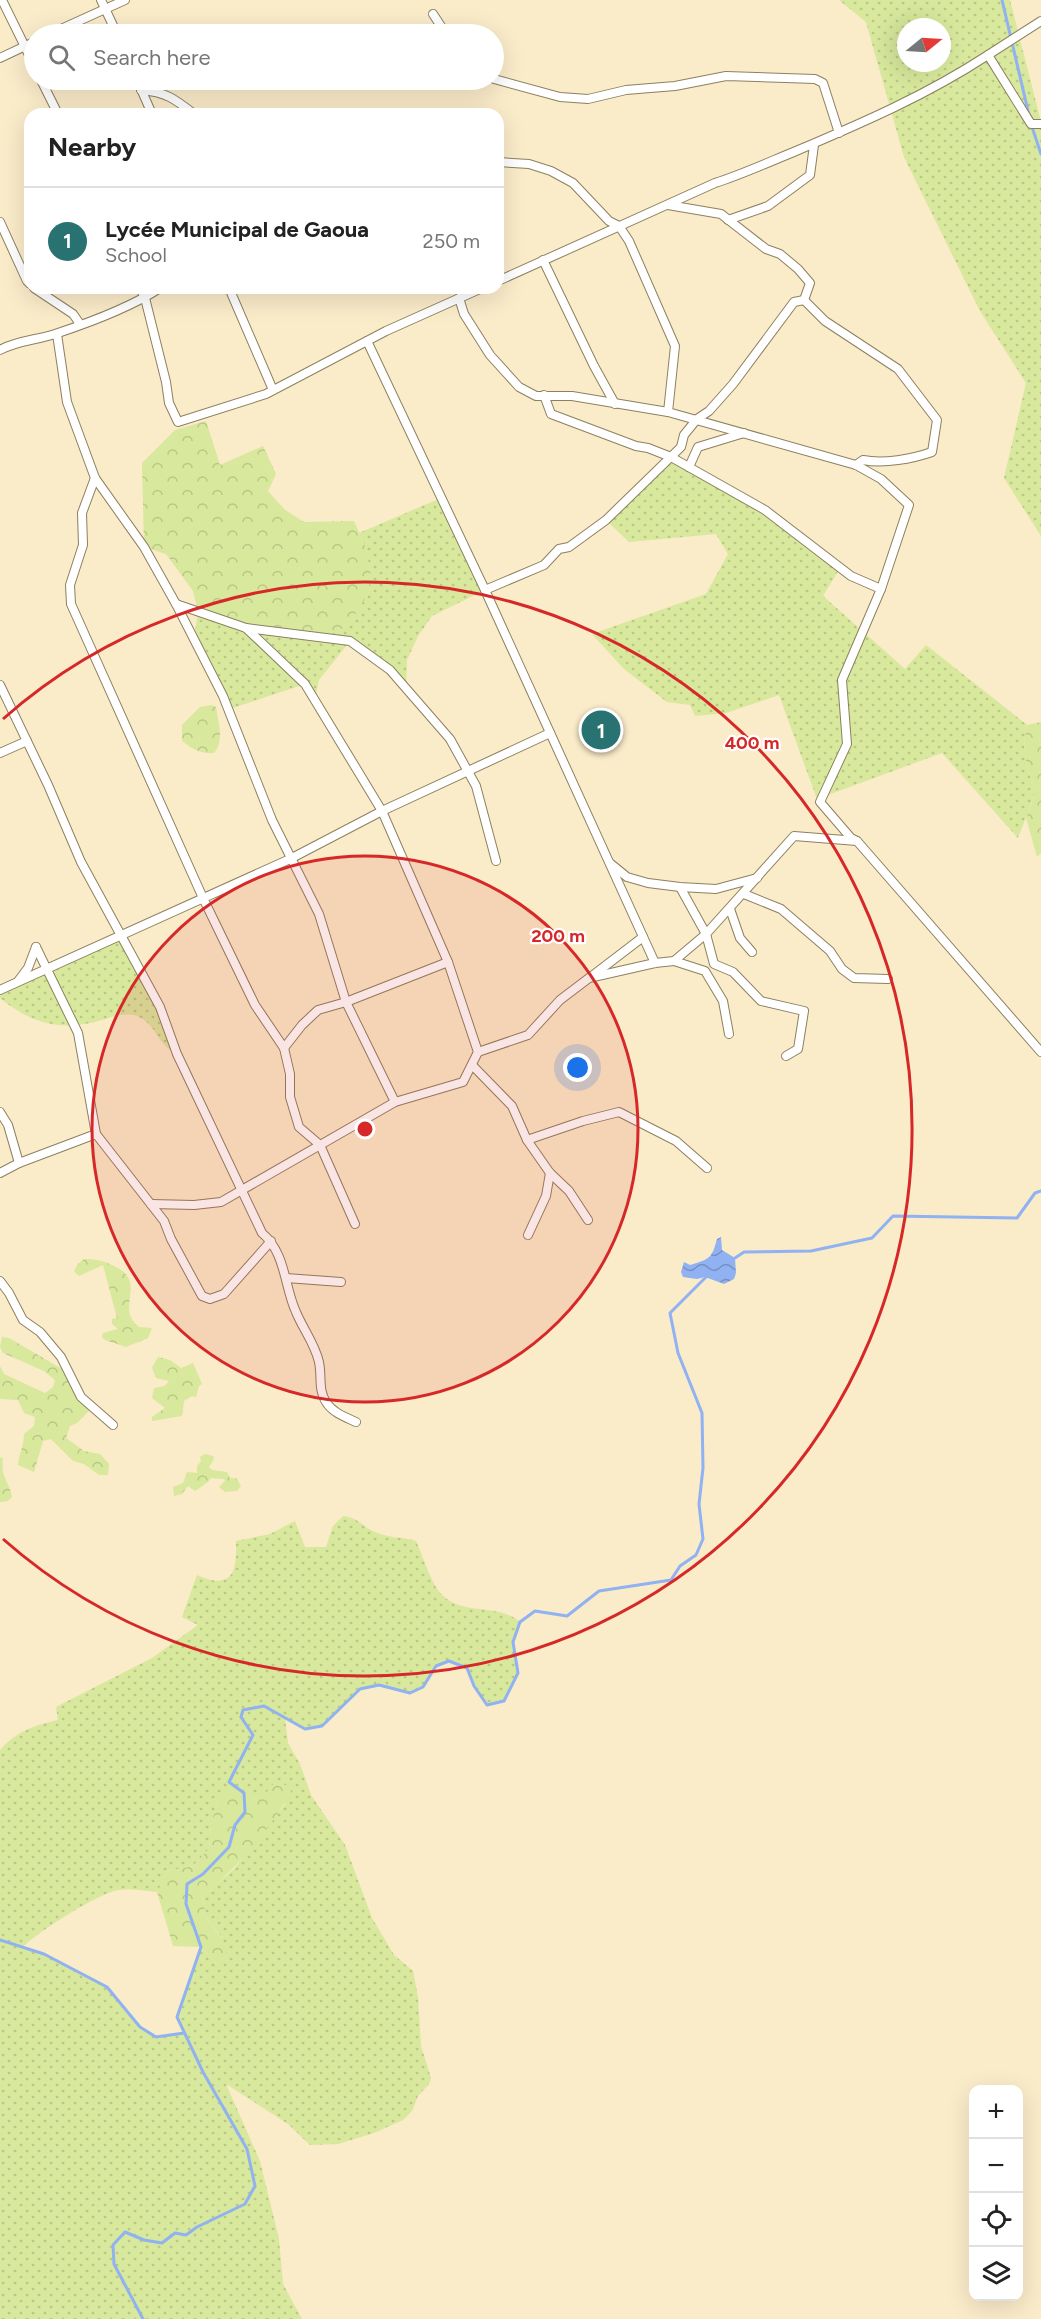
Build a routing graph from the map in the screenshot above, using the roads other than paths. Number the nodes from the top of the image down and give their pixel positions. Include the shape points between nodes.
1 (2, 0) edge
2 (101, 0) edge
3 (125, 0) edge
4 (106, 9) junction
5 (433, 14) dead end
6 (1041, 21) edge
7 (72, 24) edge
8 (113, 24) edge
9 (440, 24) edge
10 (24, 42) edge
11 (24, 47) edge
12 (988, 55) junction
13 (0, 58) edge
14 (504, 83) edge
15 (46, 90) edge
16 (141, 90) joint
17 (55, 108) edge
18 (149, 108) edge
19 (186, 108) edge
20 (1041, 124) edge
21 (839, 133) junction
22 (814, 145) junction
23 (504, 162) edge
24 (666, 205) junction
25 (728, 220) junction
26 (0, 222) edge
27 (619, 226) junction
28 (543, 260) junction
29 (24, 274) edge
30 (504, 278) edge
31 (43, 294) edge
32 (143, 294) edge
33 (150, 294) edge
34 (232, 294) edge
35 (468, 294) edge
36 (145, 297) junction
37 (459, 298) junction
38 (804, 300) junction
39 (80, 324) junction
40 (57, 334) junction
41 (367, 341) junction
42 (0, 350) edge
43 (273, 390) junction
44 (544, 395) junction
45 (615, 404) junction
46 (668, 412) junction
47 (696, 419) junction
48 (744, 433) junction
49 (671, 457) junction
50 (856, 465) junction
51 (689, 467) junction
52 (95, 478) junction
53 (881, 589) junction
54 (484, 590) junction
55 (176, 604) junction
56 (246, 628) junction
57 (0, 685) edge
58 (550, 733) junction
59 (27, 741) junction
60 (0, 753) edge
61 (467, 772) junction
62 (382, 811) junction
63 (857, 842) junction
64 (290, 859) junction
65 (496, 861) dead end
66 (609, 863) junction
67 (758, 877) junction
68 (680, 887) junction
69 (744, 894) junction
70 (203, 898) junction
71 (730, 909) junction
72 (706, 934) junction
73 (119, 936) junction
74 (643, 937) junction
75 (752, 952) dead end
76 (674, 961) junction
77 (448, 962) junction
78 (655, 963) junction
79 (47, 968) junction
80 (589, 978) junction
81 (888, 979) dead end
82 (18, 981) junction
83 (0, 990) edge
84 (346, 1002) junction
85 (729, 1034) dead end
86 (284, 1048) junction
87 (478, 1053) junction
88 (1041, 1053) edge
89 (786, 1056) dead end
90 (472, 1065) junction
91 (395, 1102) junction
92 (0, 1112) edge
93 (96, 1134) junction
94 (527, 1140) junction
95 (320, 1145) junction
96 (19, 1163) junction
97 (707, 1168) dead end
98 (0, 1173) edge
99 (550, 1173) junction
100 (243, 1190) junction
101 (151, 1204) junction
102 (588, 1221) dead end
103 (355, 1224) dead end
104 (528, 1235) dead end
105 (271, 1240) junction
106 (286, 1278) junction
107 (0, 1281) edge
108 (341, 1282) dead end
109 (356, 1422) dead end
110 (113, 1425) dead end

1 - 10 street
2 - 4 street
3 - 4 street
4 - 7 street
4 - 8 street
5 - 9 street
6 - 12 street
11 - 13 street
12 - 20 street via 1031,124
12 - 21 street via 927,92
14 - 21 street via 560,97 588,99 726,76 815,79 823,83
15 - 17 street
16 - 18 street
16 - 19 street via 160,91
21 - 22 street
22 - 24 street
22 - 25 street via 810,175 768,206
23 - 27 street via 529,164 573,183 609,221
24 - 25 street via 721,214
24 - 27 street
25 - 38 street via 798,269 810,284
26 - 29 street
27 - 28 street
27 - 46 street via 675,346
28 - 30 street
28 - 45 street
31 - 39 street via 73,314
32 - 36 street
33 - 36 street
34 - 43 street
35 - 37 street
36 - 39 street
36 - 43 street via 169,403 178,422
37 - 41 street
37 - 44 street via 464,314 504,372 519,387 536,396
38 - 47 street via 794,302 733,384 709,411
38 - 50 street via 825,321 898,369 937,420 932,452 917,457 862,460
39 - 40 street
40 - 42 street
40 - 52 street via 67,402
41 - 43 street
41 - 54 street
44 - 45 street
44 - 49 street via 550,414
45 - 46 street
46 - 47 street
47 - 48 street
47 - 49 street
48 - 50 street
48 - 51 street via 698,447
49 - 51 street
49 - 54 street via 606,520 569,547 559,549 544,565
50 - 53 street via 881,479 909,505
51 - 53 street via 765,510 851,576
52 - 55 street via 144,547
52 - 70 street via 82,513 83,545 70,585 71,604
53 - 63 street via 842,680 847,744 820,802
54 - 58 street
55 - 56 street
55 - 64 street via 230,709
56 - 61 street via 350,641 390,670 450,739
56 - 62 street via 305,684
57 - 59 street
58 - 61 street
58 - 66 street
59 - 60 street
59 - 73 street
61 - 62 street
61 - 65 street via 476,786
62 - 64 street
62 - 77 street
63 - 67 street via 794,836
63 - 88 street
64 - 70 street
64 - 84 street via 319,914
66 - 68 street via 627,877
66 - 74 street
67 - 68 street via 716,889
67 - 69 street
68 - 72 street
69 - 71 street
69 - 81 street via 781,909 830,951 854,978
70 - 73 street
70 - 86 street via 255,1005
71 - 72 street
71 - 75 street via 740,938
72 - 76 street
72 - 89 street via 714,964 733,972 761,1001 804,1011 798,1048
73 - 79 street
73 - 100 street via 160,1008 177,1054
74 - 78 street
74 - 80 street
76 - 78 street
76 - 85 street via 705,971 723,1001
77 - 84 street
77 - 87 street
78 - 80 street
79 - 82 street
79 - 82 street via 36,947
79 - 93 street via 78,1033
80 - 87 street via 560,1000 528,1035
82 - 83 street
84 - 86 street via 318,1010
84 - 91 street
86 - 95 street via 290,1097 299,1126
87 - 90 street
90 - 91 street via 463,1082
90 - 94 street via 512,1106
91 - 95 street
92 - 96 street
93 - 96 street
93 - 101 street
94 - 97 street via 619,1112 676,1141
94 - 99 street
95 - 100 street
95 - 103 street
96 - 98 street
99 - 102 street via 569,1191
99 - 104 street via 546,1196
100 - 101 street via 221,1202
100 - 105 street via 262,1233
101 - 105 street via 164,1221 198,1291 210,1299 224,1294
105 - 106 street
106 - 108 street
106 - 109 street via 288,1294 319,1362 324,1401 333,1412
107 - 110 street via 23,1320 40,1332 61,1357 81,1398

